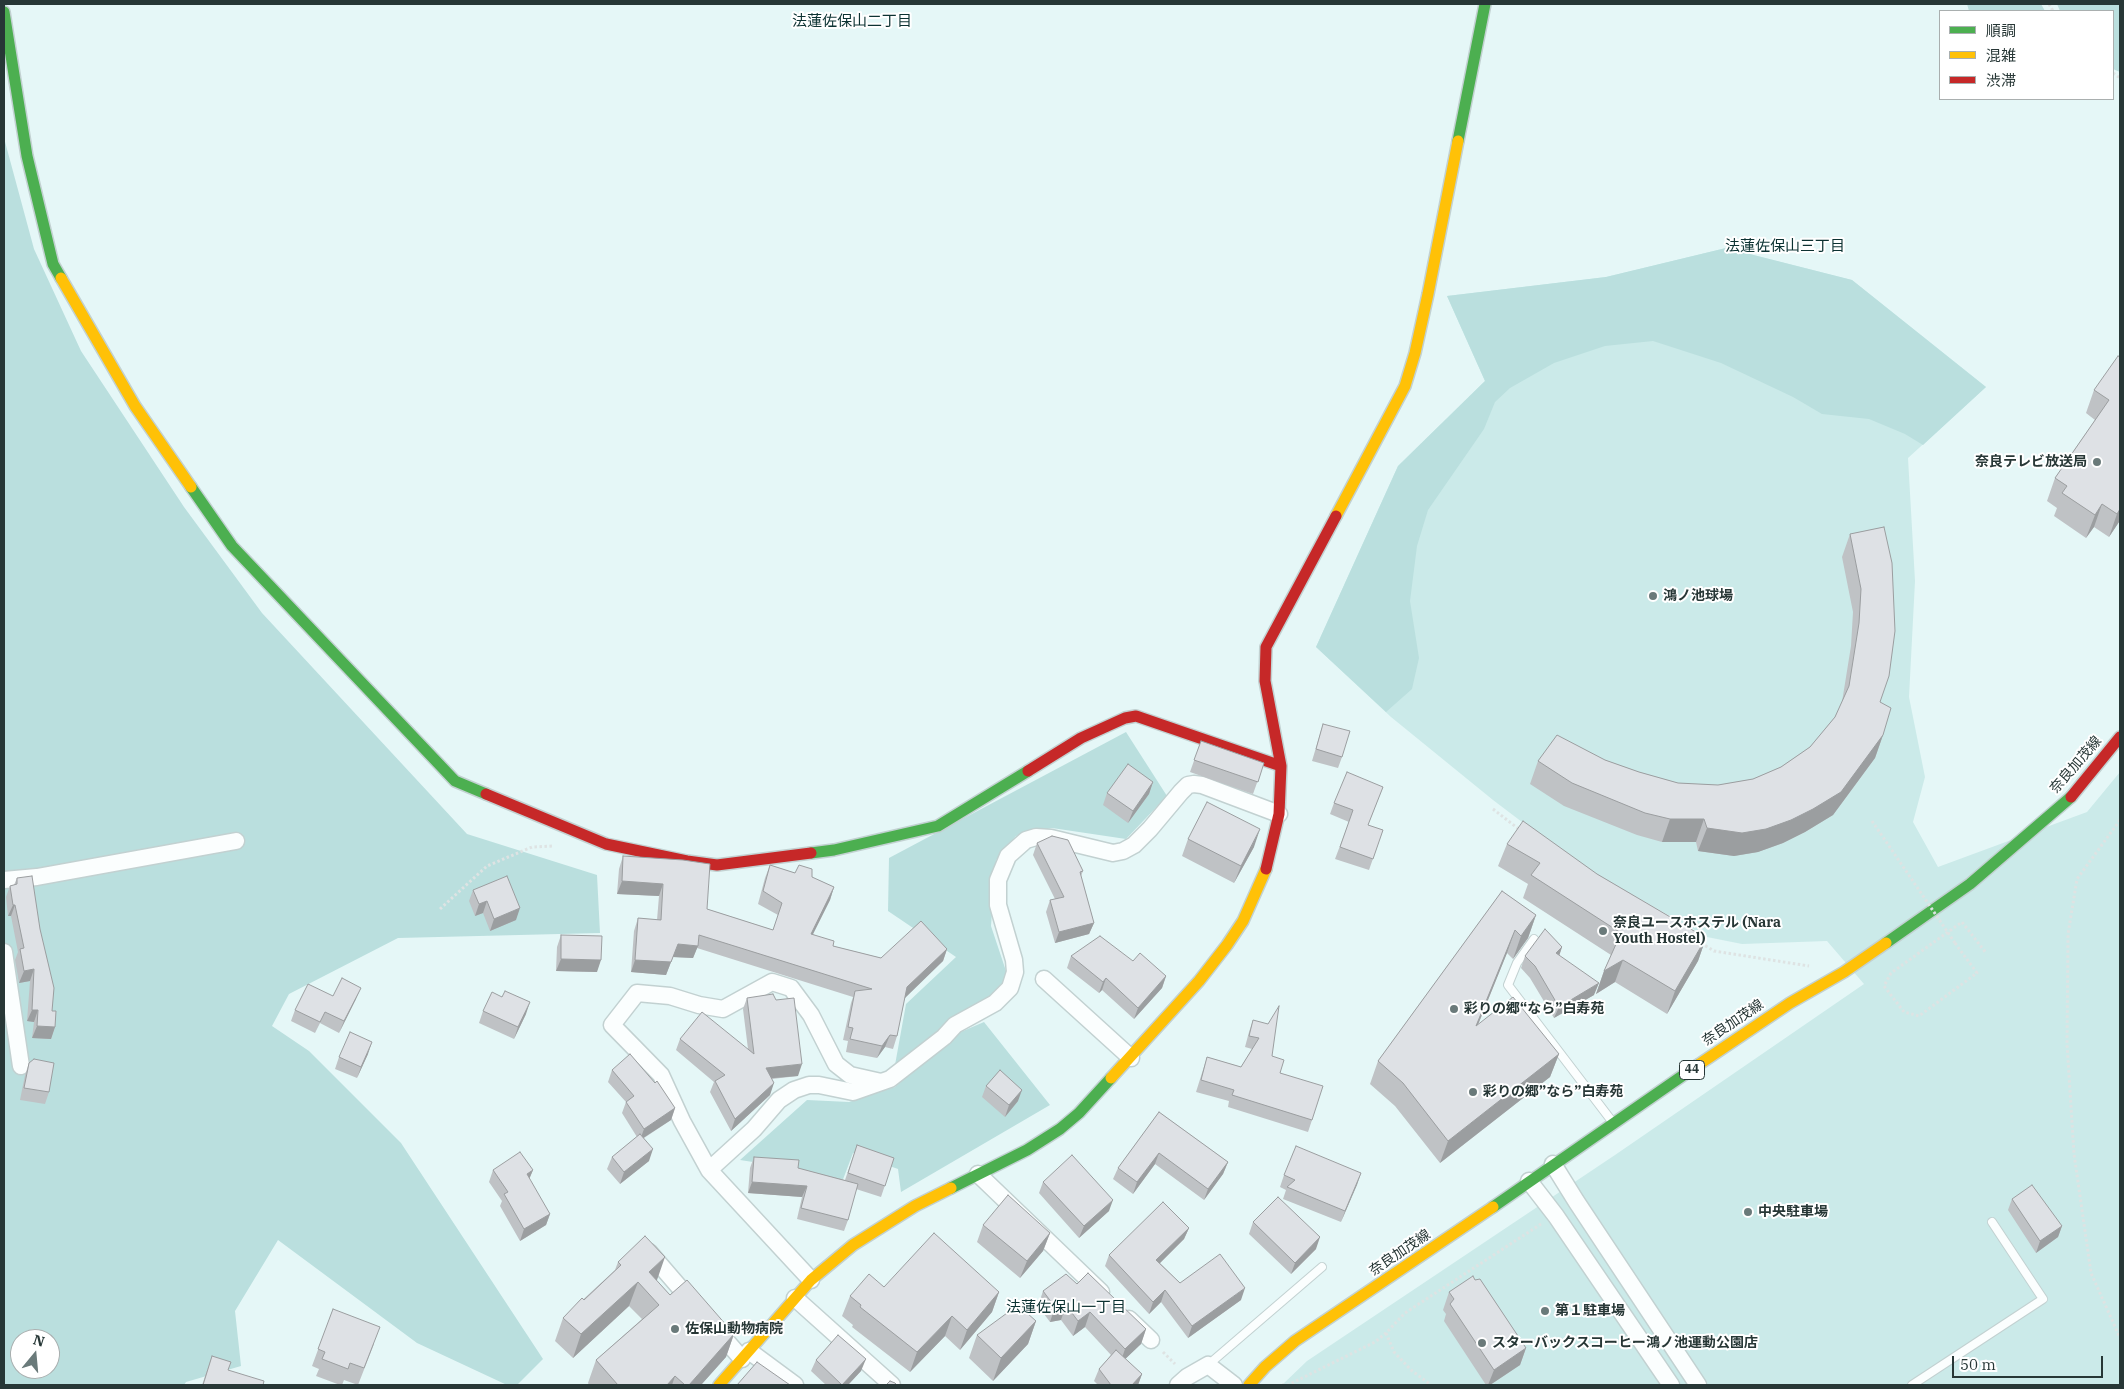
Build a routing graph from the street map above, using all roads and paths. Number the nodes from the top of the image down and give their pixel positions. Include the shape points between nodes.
1 (1485, 4) edge
2 (4, 12) edge
3 (2120, 737) edge
4 (1280, 766) junction
5 (1493, 809) dead end
6 (1279, 814) junction
7 (2120, 820) edge
8 (1872, 821) dead end
9 (1522, 832) edge
10 (236, 841) dead end
11 (559, 846) dead end
12 (4, 880) edge
13 (440, 909) dead end
14 (1534, 939) edge
15 (1698, 942) edge
16 (4, 952) edge
17 (1986, 953) dead end
18 (1844, 972) junction
19 (1044, 979) dead end
20 (1131, 1058) junction
21 (21, 1066) dead end
22 (881, 1082) junction
23 (1614, 1124) junction
24 (1554, 1164) junction
25 (709, 1170) junction
26 (978, 1174) junction
27 (1529, 1181) junction
28 (1992, 1222) dead end
29 (1542, 1223) dead end
30 (649, 1252) edge
31 (1322, 1267) dead end
32 (811, 1280) junction
33 (795, 1298) junction
34 (1386, 1334) junction
35 (2120, 1338) edge
36 (1151, 1340) joint
37 (746, 1355) junction
38 (1208, 1365) junction
39 (1182, 1381) edge
40 (719, 1385) edge
41 (795, 1385) edge
42 (892, 1385) edge
43 (1234, 1385) edge
44 (1249, 1385) edge
45 (1282, 1385) edge
46 (1431, 1385) edge
47 (1671, 1385) edge
48 (1698, 1385) edge
49 (1912, 1385) edge

1 - 4 street via 1423,319 1405,386 1266,647 1265,680
2 - 4 street via 26,156 52,264 135,406 232,546 455,781 606,844 716,865 834,850 938,826 1080,738 1136,716
3 - 18 street, 奈良加茂線 / 44 via 2071,797 1970,884
4 - 6 street
5 - 9 path
6 - 20 street via 1265,875 1243,920 1199,981
6 - 22 street via 1194,784 1188,785 1150,830 1123,851 1113,852 1051,838 1026,840 1008,856 998,880 998,905 1015,972 1010,988 995,1003 955,1025 896,1074
7 - 35 path via 2077,879 2068,934 2067,1044 2074,1154 2091,1273
8 - 17 path, bridge via 1939,918 1944,926 1950,935 1977,973 1919,1016 1904,1012 1884,986 1891,973 1907,961 1939,939 1947,933 1955,927 1962,922
10 - 12 street via 38,877
11 - 13 path via 532,847 487,866
14 - 23 lane via 1508,985
15 - 18 path via 1714,951
16 - 21 street
18 - 23 street, 奈良加茂線 / 44 via 1790,1003
19 - 20 street
20 - 26 street via 1060,1129 1028,1150
22 - 25 street via 853,1092 819,1085 794,1090 779,1100 754,1129
22 - 25 street via 850,1076 836,1064 811,1015 791,988 772,982 722,1009 670,996 636,993 612,1026 661,1075
23 - 24 street, 奈良加茂線 / 44
24 - 27 street, 奈良加茂線 / 44
24 - 48 street
25 - 32 street
26 - 32 street via 915,1206 853,1245
26 - 36 street
27 - 44 street, 奈良加茂線 / 44 via 1456,1234 1295,1341
27 - 47 street
28 - 49 lane via 2043,1299
29 - 34 path via 1405,1313
30 - 37 street
31 - 38 lane
32 - 33 street
33 - 37 street
33 - 42 street
34 - 45 path via 1356,1352
34 - 46 path via 1394,1352
36 - 39 path
37 - 40 street
37 - 41 street
38 - 39 street
38 - 43 street

